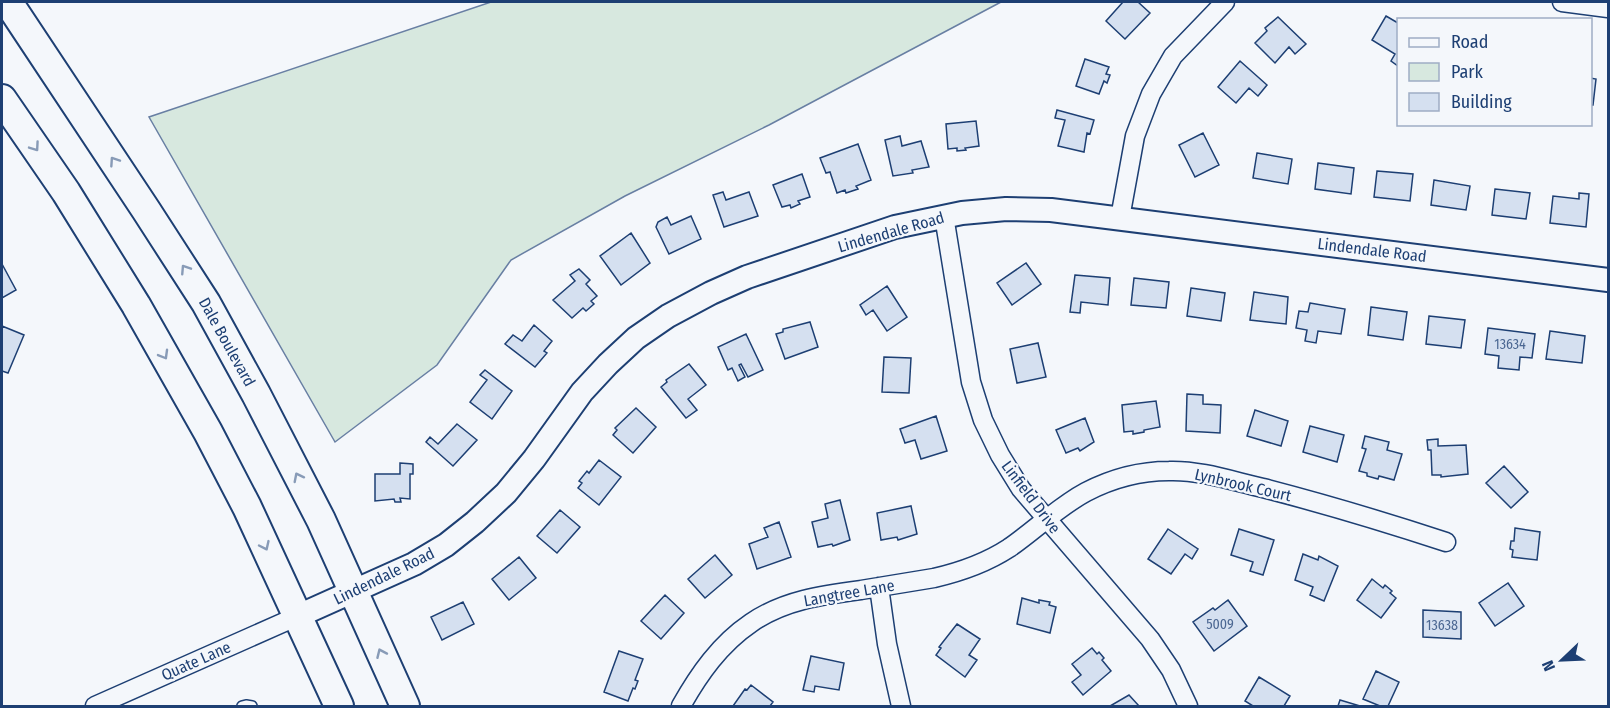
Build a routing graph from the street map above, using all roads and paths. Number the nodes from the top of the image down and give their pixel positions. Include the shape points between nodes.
1 (8, 2) edge
2 (1225, 2) edge
3 (1562, 2) edge
4 (1608, 8) edge
5 (2, 99) edge
6 (944, 216) junction
7 (1120, 218) junction
8 (1608, 280) edge
9 (1046, 520) junction
10 (1446, 542) dead end
11 (879, 587) junction
12 (354, 591) junction
13 (298, 616) junction
14 (95, 706) edge
15 (242, 706) edge
16 (252, 706) edge
17 (339, 706) edge
18 (405, 706) edge
19 (681, 706) edge
20 (901, 706) edge
21 (1188, 706) edge

12 -> 1 main road, Dale Boulevard via 321,520 206,303
2 - 7 street via 1173,56 1151,94 1136,136
3 - 4 street
5 -> 13 main road via 136,305 208,432
6 - 7 street, Lindendale Road via 1006,209
6 - 9 street, Linfield Drive via 971,382 980,410 1000,456
6 - 12 street, Lindendale Road via 895,227 747,277 668,316 608,364 582,392 506,493 475,522 414,564
7 - 8 street, Lindendale Road
9 - 10 street, Lynbrook Court via 1072,501 1110,482 1138,474 1198,472 1333,506
9 - 11 street, Langtree Lane via 981,564 952,574
9 - 21 street, Linfield Drive via 1150,639
11 - 19 street, Langtree Lane via 787,604 751,623 712,658
11 - 20 street
12 - 13 street, Lindendale Road
18 -> 12 main road, Dale Boulevard
13 - 14 street, Quate Lane
13 - 17 main road
15 - 16 lane

